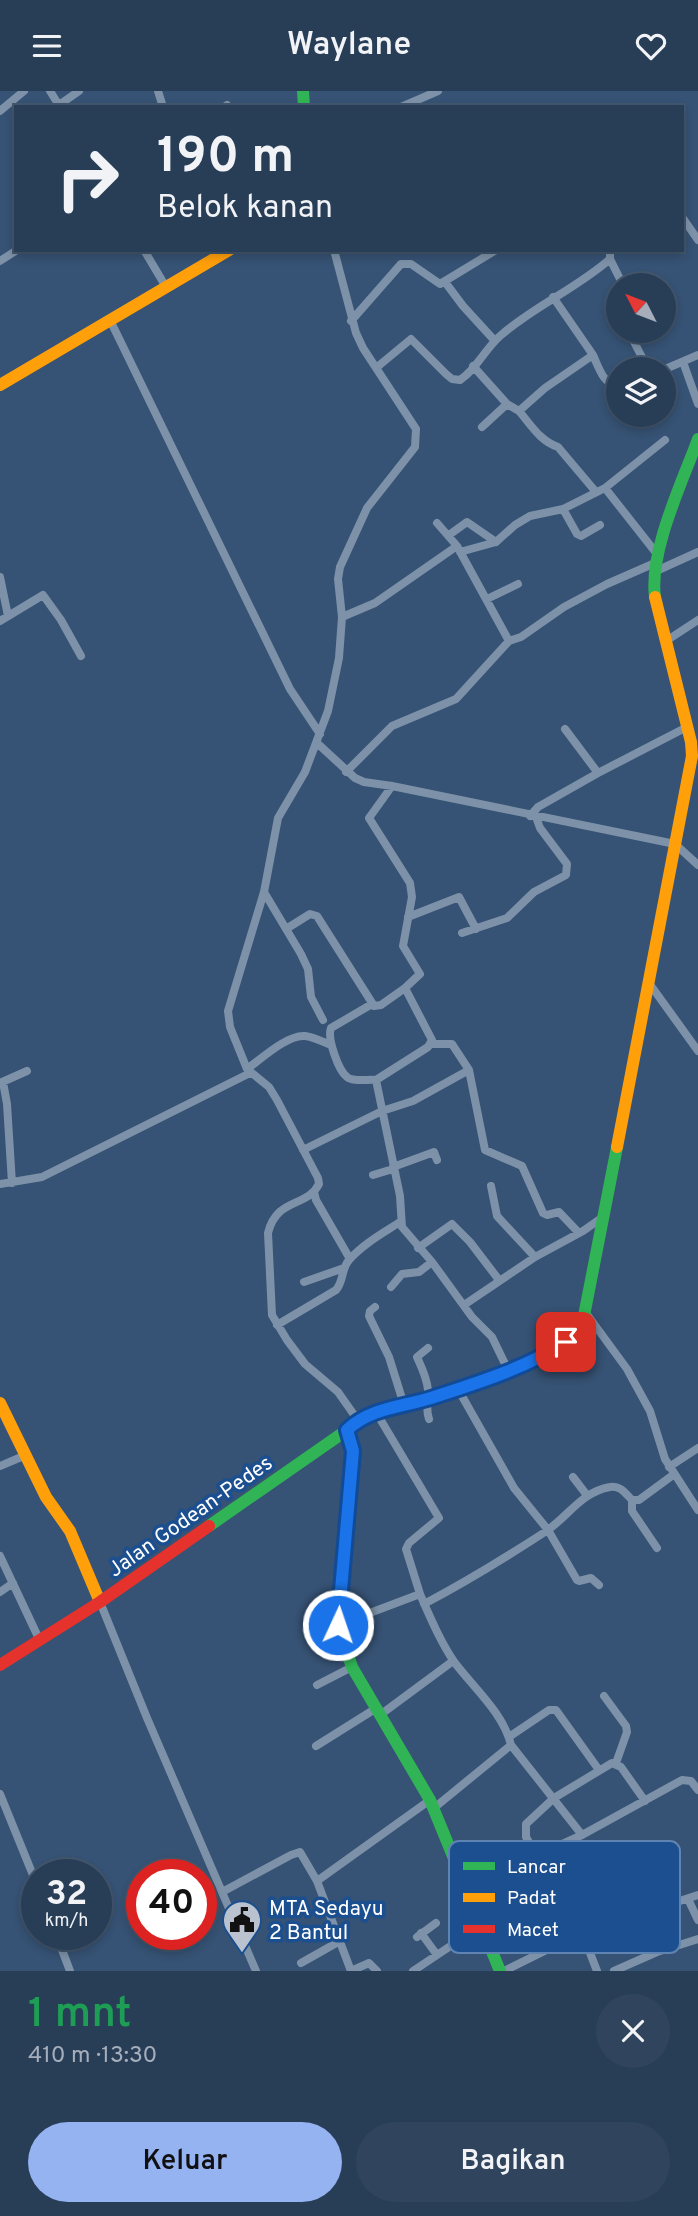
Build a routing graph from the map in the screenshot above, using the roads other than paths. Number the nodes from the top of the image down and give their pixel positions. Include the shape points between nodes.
1 (8, 91) edge
2 (24, 91) edge
3 (79, 91) edge
4 (438, 91) edge
5 (13, 100) junction
6 (61, 105) edge
7 (406, 105) edge
8 (0, 111) edge
9 (684, 220) edge
10 (698, 240) edge
11 (145, 252) edge
12 (226, 252) edge
13 (334, 252) edge
14 (493, 252) edge
15 (610, 255) edge
16 (618, 273) edge
17 (445, 282) junction
18 (166, 287) junction
19 (553, 297) junction
20 (110, 320) junction
21 (351, 321) junction
22 (495, 341) junction
23 (593, 355) junction
24 (698, 355) edge
25 (683, 362) junction
26 (676, 365) edge
27 (473, 366) junction
28 (376, 368) junction
29 (606, 381) edge
30 (0, 385) edge
31 (508, 404) junction
32 (698, 404) edge
33 (519, 411) junction
34 (481, 427) dead end
35 (698, 439) edge
36 (665, 440) dead end
37 (605, 488) junction
38 (596, 492) junction
39 (563, 509) junction
40 (437, 523) dead end
41 (600, 525) dead end
42 (449, 535) junction
43 (496, 542) junction
44 (458, 549) junction
45 (698, 552) edge
46 (655, 563) junction
47 (0, 577) edge
48 (518, 584) dead end
49 (487, 599) junction
50 (8, 615) junction
51 (342, 617) junction
52 (698, 620) edge
53 (0, 621) edge
54 (509, 641) junction
55 (666, 641) junction
56 (81, 656) dead end
57 (687, 727) junction
58 (565, 729) dead end
59 (319, 739) junction
60 (695, 756) edge
61 (346, 772) junction
62 (597, 773) junction
63 (392, 786) junction
64 (533, 816) junction
65 (675, 844) junction
66 (698, 865) edge
67 (264, 893) junction
68 (408, 916) junction
69 (286, 929) junction
70 (476, 929) junction
71 (463, 933) dead end
72 (649, 983) junction
73 (405, 988) junction
74 (372, 1004) junction
75 (323, 1020) dead end
76 (431, 1044) junction
77 (331, 1045) junction
78 (698, 1051) edge
79 (469, 1070) junction
80 (27, 1071) dead end
81 (249, 1071) junction
82 (376, 1080) junction
83 (2, 1082) edge
84 (382, 1111) junction
85 (303, 1150) junction
86 (437, 1160) dead end
87 (393, 1168) junction
88 (373, 1175) dead end
89 (12, 1183) junction
90 (0, 1184) edge
91 (491, 1186) dead end
92 (314, 1192) junction
93 (605, 1216) junction
94 (400, 1222) junction
95 (579, 1233) junction
96 (418, 1248) junction
97 (535, 1257) junction
98 (350, 1259) junction
99 (432, 1262) junction
100 (344, 1268) junction
101 (499, 1280) junction
102 (304, 1282) dead end
103 (391, 1287) dead end
104 (464, 1305) junction
105 (375, 1307) dead end
106 (586, 1313) junction
107 (277, 1325) junction
108 (428, 1348) dead end
109 (508, 1370) junction
110 (458, 1389) junction
111 (428, 1399) junction
112 (0, 1403) edge
113 (404, 1405) junction
114 (376, 1412) junction
115 (357, 1419) junction
116 (429, 1419) dead end
117 (347, 1430) junction
118 (698, 1448) edge
119 (26, 1455) junction
120 (0, 1466) edge
121 (671, 1471) junction
122 (573, 1477) dead end
123 (586, 1495) junction
124 (695, 1498) edge
125 (632, 1500) junction
126 (698, 1510) edge
127 (548, 1530) junction
128 (657, 1548) dead end
129 (0, 1556) edge
130 (13, 1583) junction
131 (599, 1585) dead end
132 (0, 1592) edge
133 (420, 1594) junction
134 (100, 1602) junction
135 (424, 1604) junction
136 (338, 1625) junction
137 (40, 1641) junction
138 (453, 1661) junction
139 (0, 1665) edge
140 (352, 1667) junction
141 (317, 1685) dead end
142 (604, 1696) dead end
143 (377, 1712) junction
144 (510, 1741) junction
145 (319, 1744) dead end
146 (616, 1763) junction
147 (598, 1770) junction
148 (698, 1790) edge
149 (0, 1794) edge
150 (554, 1798) junction
151 (645, 1801) junction
152 (432, 1804) junction
153 (582, 1835) junction
154 (528, 1841) edge
155 (568, 1841) edge
156 (449, 1846) edge
157 (26, 1859) edge
158 (317, 1881) junction
159 (224, 1891) junction
160 (698, 1895) edge
161 (688, 1899) junction
162 (680, 1901) edge
163 (698, 1920) edge
164 (436, 1923) dead end
165 (698, 1939) edge
166 (340, 1941) junction
167 (680, 1945) edge
168 (449, 1947) edge
169 (62, 1950) edge
170 (493, 1953) edge
171 (539, 1953) edge
172 (589, 1953) edge
173 (655, 1953) edge
174 (437, 1955) junction
175 (301, 1963) dead end
176 (619, 1970) edge
177 (70, 1971) edge
178 (256, 1971) edge
179 (351, 1971) edge
180 (377, 1971) edge
181 (413, 1971) edge
182 (502, 1971) edge
183 (597, 1971) edge

1 - 5 street
2 - 5 street
3 - 6 street
4 - 7 street
5 - 8 street
9 - 10 street
11 - 18 street
12 - 18 street
13 - 21 street
14 - 17 street
15 - 16 street
15 - 19 street via 593,274
17 - 21 street via 436,283 411,264 401,264
17 - 22 street
18 - 20 street
19 - 22 street
19 - 23 street
20 - 30 street
20 - 59 street via 290,689
21 - 28 street
22 - 27 street
23 - 29 street
23 - 33 street
24 - 25 street
25 - 26 street
25 - 32 street
27 - 28 street via 460,380 452,379 411,339
27 - 31 street
28 - 51 street via 416,429 415,447 368,508 344,556 338,579
31 - 33 street
31 - 34 street
33 - 38 street
35 - 46 street
36 - 37 street
37 - 38 street
37 - 46 street
38 - 39 street
39 - 41 street via 581,536
39 - 43 street via 530,516
40 - 42 street
42 - 43 street via 467,522
42 - 44 street
43 - 44 street
44 - 49 street
44 - 51 street via 375,603
45 - 46 street
46 - 54 street via 607,584
46 - 55 street via 656,604
47 - 50 street
48 - 49 street
49 - 54 street
50 - 53 street
50 - 56 street via 43,595
51 - 59 street via 339,659
52 - 55 street
54 - 61 street via 456,699 392,726
55 - 57 street
57 - 60 street
57 - 62 street
58 - 62 street
59 - 61 street
59 - 67 street via 278,818
60 - 65 street
61 - 63 street via 365,782
62 - 64 street via 538,807
63 - 64 street
63 - 68 street via 369,818 410,883
64 - 65 street
64 - 70 street via 568,871 534,892 507,918
65 - 66 street
65 - 72 street
67 - 69 street
67 - 81 street via 228,1011
68 - 70 street via 458,897
68 - 73 street via 402,946 420,974
69 - 74 street via 310,914 317,916
69 - 75 street via 308,969 311,997
70 - 71 street
72 - 78 street
72 - 93 street
73 - 74 street via 381,1005
73 - 76 street
74 - 77 street via 331,1028
76 - 79 street via 452,1044
76 - 82 street
77 - 81 street via 298,1036
77 - 82 street via 346,1077
79 - 84 street via 413,1101
79 - 95 street via 485,1150 522,1165 543,1213 559,1212
80 - 83 street
81 - 85 street via 269,1087
81 - 89 street via 42,1177
82 - 84 street
83 - 89 street
84 - 85 street
84 - 87 street
85 - 92 street via 318,1178
86 - 87 street via 434,1152
87 - 88 street
87 - 94 street
89 - 90 street
91 - 97 street via 497,1216
92 - 98 street
92 - 107 street via 271,1221 270,1305
93 - 95 street
93 - 106 street
94 - 96 street
94 - 98 street
95 - 97 street
96 - 99 street
96 - 101 street via 452,1224
97 - 101 street
98 - 100 street
99 - 103 street via 419,1272 402,1274
99 - 104 street
100 - 102 street
100 - 107 street via 336,1290
101 - 104 street
104 - 109 street via 492,1337
105 - 113 street via 369,1316 389,1357
106 - 109 street via 582,1326 566,1342
106 - 121 street via 650,1411
107 - 115 street via 305,1364 338,1392
108 - 111 street via 417,1357
109 - 110 street
110 - 111 street
110 - 127 street via 514,1488
111 - 113 street
111 - 116 street
112 - 119 street, Jalan Godean-Pedes
113 - 114 street
114 - 115 street
114 - 133 street via 439,1518 406,1549
115 - 117 street, Jalan Godean-Pedes
117 - 134 street, Jalan Godean-Pedes
117 - 136 street via 353,1451
118 - 121 street
119 - 120 street
119 - 134 street, Jalan Godean-Pedes via 69,1531
121 - 124 street
121 - 125 street via 639,1500
122 - 123 street
123 - 125 street via 618,1487
123 - 127 street
124 - 126 street
125 - 128 street via 632,1511
127 - 131 street via 577,1580 591,1578
127 - 135 street
129 - 130 street
130 - 132 street
130 - 137 street
133 - 135 street
133 - 136 street
134 - 137 street
134 - 159 street
135 - 138 street
136 - 140 street
137 - 139 street
138 - 143 street
138 - 144 street via 495,1713
140 - 141 street
140 - 143 street
142 - 146 street via 626,1726
143 - 145 street
143 - 152 street
144 - 147 street via 549,1710 556,1710
144 - 150 street
144 - 152 street
146 - 147 street
146 - 151 street
147 - 150 street
148 - 151 street via 691,1781 682,1780
149 - 157 street
150 - 153 street
150 - 154 street via 525,1826
151 - 153 street
152 - 156 street
152 - 158 street
153 - 155 street
158 - 159 street via 298,1852
158 - 166 street
159 - 178 street
160 - 161 street
161 - 162 street
161 - 163 street
164 - 174 street via 419,1935
165 - 167 street
166 - 175 street
166 - 179 street
168 - 174 street
169 - 177 street
170 - 182 street
171 - 182 street
172 - 183 street
173 - 176 street
174 - 181 street
179 - 180 street via 369,1963

